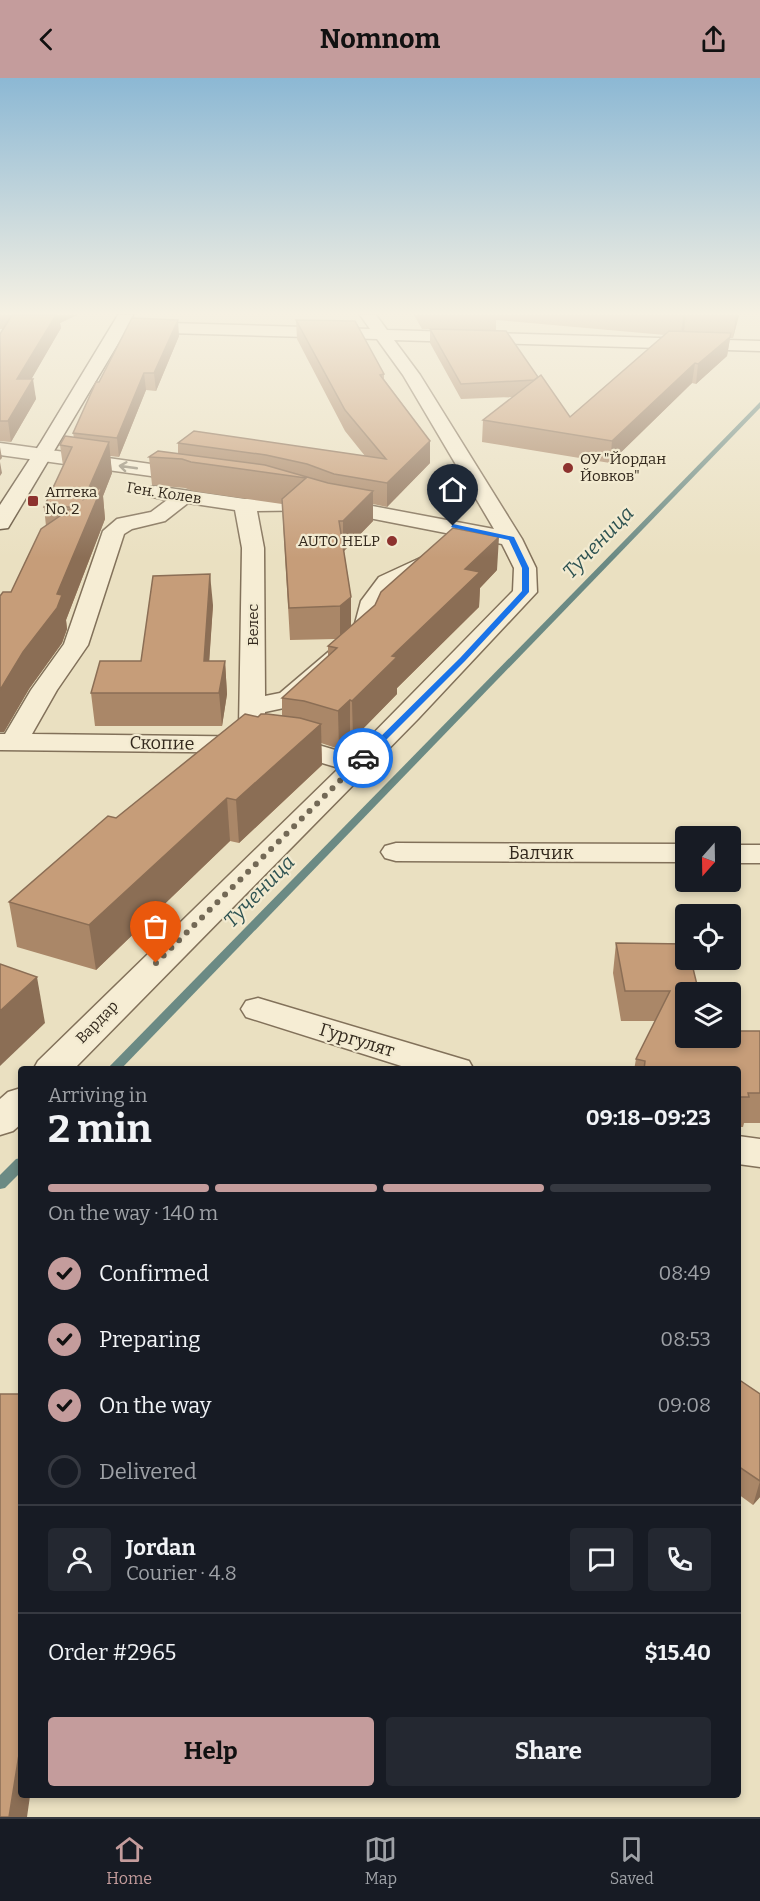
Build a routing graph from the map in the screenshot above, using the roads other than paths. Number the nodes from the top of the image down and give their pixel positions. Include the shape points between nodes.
1 (77, 396) edge
2 (424, 396) edge
3 (0, 449) edge
4 (41, 456) junction
5 (210, 478) edge
6 (267, 486) edge
7 (137, 489) dead end
8 (184, 496) junction
9 (329, 504) junction
10 (245, 506) junction
11 (0, 523) edge
12 (453, 526) junction
13 (511, 538) junction
14 (253, 707) junction
15 (7, 742) edge
16 (252, 745) junction
17 (357, 765) junction
18 (396, 852) dead end
19 (675, 853) edge
20 (741, 854) edge
21 (760, 854) edge
22 (258, 1009) dead end
23 (55, 1066) edge
24 (443, 1066) edge
25 (18, 1104) edge
26 (0, 1122) edge
27 (741, 1150) edge
28 (760, 1153) edge

1 - 4 street
2 - 13 street, Вардар
3 - 4 street, Ген. Колев
5 -> 4 street, Ген. Колев
4 - 11 street
6 - 9 street, Ген. Колев
7 - 8 street, Ген. Колев
8 - 10 street, Ген. Колев
8 - 15 street via 158,517 125,524 114,531 76,645
9 - 10 street, Ген. Колев
9 - 12 street, Ген. Колев
10 - 14 street, Велес via 253,548
12 - 13 street, Ген. Колев
12 - 14 street via 448,551 433,563 392,578 379,592 368,608 365,634 289,699
13 - 17 street, Вардар via 525,568 525,592
14 - 16 street, Велес
15 - 16 street, Скопие
16 - 17 street, Скопие via 305,749
17 - 23 street, Вардар
18 - 19 street, Балчик
20 - 21 street
22 - 24 street, Гургулят
25 - 26 street
27 - 28 street

